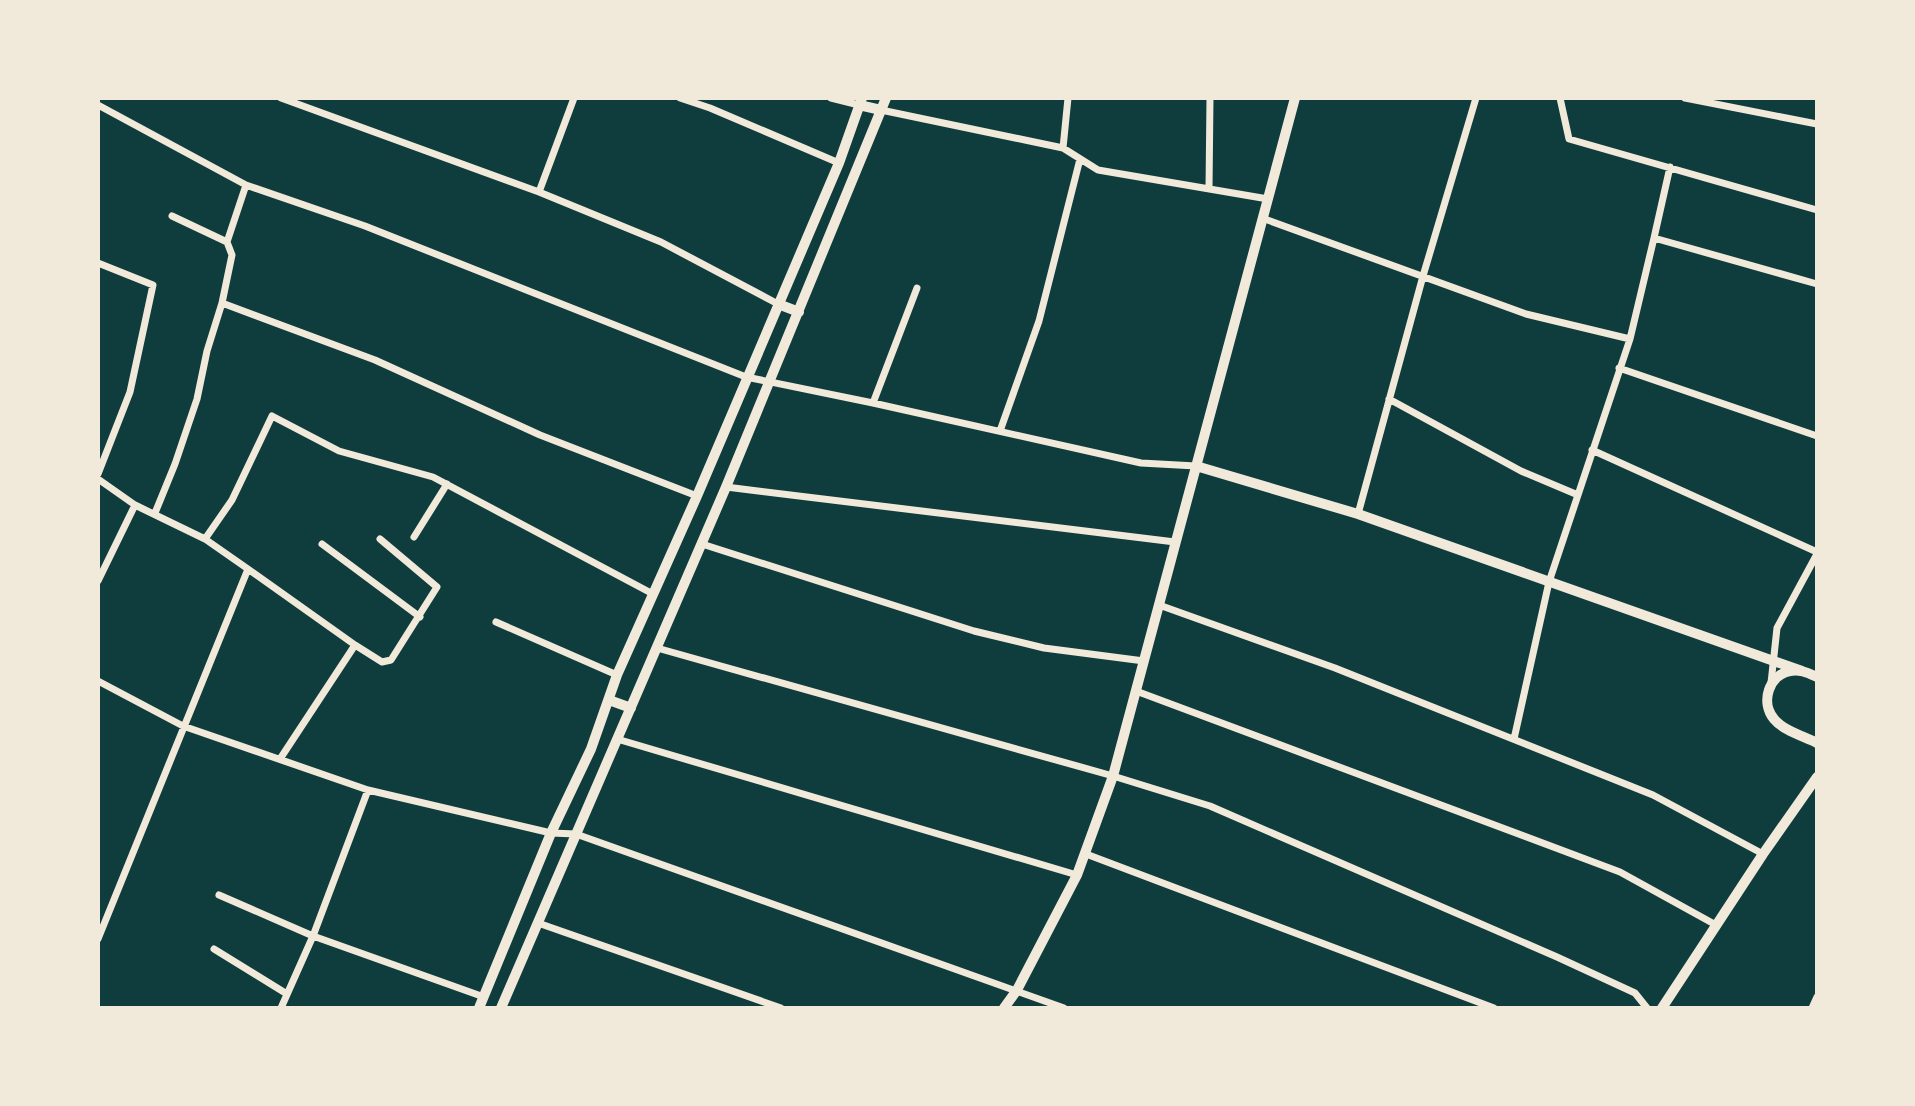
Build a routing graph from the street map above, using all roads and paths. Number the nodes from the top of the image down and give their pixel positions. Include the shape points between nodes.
1 (281, 98) edge
2 (574, 98) edge
3 (680, 98) edge
4 (831, 98) edge
5 (886, 98) edge
6 (1068, 98) edge
7 (1210, 98) edge
8 (1295, 98) edge
9 (1476, 98) edge
10 (1560, 98) edge
11 (1685, 98) edge
12 (860, 102) edge
13 (98, 105) edge
14 (881, 110) junction
15 (1817, 124) edge
16 (1063, 148) junction
17 (1080, 159) junction
18 (839, 163) junction
19 (1670, 167) junction
20 (246, 185) junction
21 (1209, 189) junction
22 (539, 192) junction
23 (1268, 199) junction
24 (1817, 210) edge
25 (173, 215) dead end
26 (1262, 218) junction
27 (1654, 239) junction
28 (227, 242) junction
29 (98, 262) edge
30 (1423, 276) junction
31 (1817, 284) edge
32 (916, 288) dead end
33 (222, 303) junction
34 (778, 304) junction
35 (799, 312) junction
36 (1630, 339) junction
37 (1619, 368) junction
38 (746, 377) junction
39 (770, 382) junction
40 (1389, 399) junction
41 (873, 403) junction
42 (1000, 431) junction
43 (1817, 436) edge
44 (1592, 450) junction
45 (1196, 466) junction
46 (98, 474) edge
47 (98, 479) edge
48 (447, 484) junction
49 (726, 488) junction
50 (1578, 495) junction
51 (697, 496) junction
52 (135, 505) junction
53 (155, 513) junction
54 (1358, 514) junction
55 (414, 537) dead end
56 (205, 539) junction
57 (380, 539) dead end
58 (1175, 542) junction
59 (322, 544) dead end
60 (702, 544) junction
61 (1817, 553) edge
62 (1814, 567) edge
63 (248, 569) junction
64 (98, 581) edge
65 (1549, 582) junction
66 (653, 594) junction
67 (1159, 605) junction
68 (420, 617) junction
69 (496, 622) dead end
70 (355, 645) junction
71 (657, 648) junction
72 (1144, 661) junction
73 (1774, 661) junction
74 (1802, 671) junction
75 (617, 675) junction
76 (1817, 677) edge
77 (98, 681) edge
78 (1771, 684) junction
79 (1136, 691) junction
80 (609, 700) junction
81 (631, 708) junction
82 (183, 726) junction
83 (617, 739) junction
84 (1514, 739) junction
85 (1817, 743) edge
86 (280, 760) junction
87 (1113, 776) junction
88 (1817, 777) edge
89 (368, 790) junction
90 (551, 833) junction
91 (576, 834) junction
92 (1763, 853) junction
93 (1086, 854) junction
94 (1077, 874) junction
95 (219, 895) dead end
96 (538, 923) junction
97 (1716, 925) junction
98 (313, 936) junction
99 (98, 939) edge
100 (214, 949) dead end
101 (1017, 990) junction
102 (287, 994) junction
103 (1817, 997) edge
104 (484, 998) junction
105 (505, 1007) edge
106 (281, 1008) edge
107 (479, 1008) edge
108 (781, 1008) edge
109 (1004, 1008) edge
110 (1064, 1008) edge
111 (1494, 1008) edge
112 (1647, 1008) edge
113 (1662, 1008) edge
114 (1812, 1008) edge

1 - 22 street
2 - 22 street
3 - 18 street
4 - 12 street
5 - 14 street
6 - 16 street
7 - 21 street
8 - 23 street
9 - 30 street
10 - 19 street via 1569,139
11 - 15 street
12 - 14 street
12 - 18 street
13 - 20 street
14 - 16 street
14 - 35 street
16 - 17 street
17 - 21 street via 1098,170
17 - 42 street via 1039,321
18 - 34 street
19 - 24 street
19 - 27 street
20 - 28 street
20 - 38 street via 365,226
21 - 23 street
22 - 34 street via 661,242
23 - 26 street
25 - 28 street
26 - 30 street
26 - 45 street
27 - 31 street
27 - 36 street
28 - 33 street via 232,255
29 - 46 street via 153,285 130,392
30 - 36 street via 1526,314
30 - 40 street
32 - 41 street
33 - 51 street via 375,359 540,435
33 - 53 street via 197,399
34 - 35 street
34 - 38 street
35 - 39 street
36 - 37 street
37 - 43 street
37 - 44 street
38 - 39 street
38 - 51 street
39 - 41 street
39 - 49 street
40 - 50 street via 1521,471
40 - 54 street
41 - 42 street
42 - 45 street via 1141,463
44 - 50 street
44 - 61 street
45 - 54 street
45 - 58 street
47 - 52 street
48 - 55 street
48 - 56 street via 339,451 272,416 232,500
48 - 66 street
49 - 58 street
49 - 60 street
50 - 65 street
51 - 66 street
52 - 53 street
52 - 64 street
53 - 56 street
54 - 65 street
56 - 63 street
57 - 68 street via 437,587
58 - 67 street
59 - 68 street
60 - 71 street
60 - 72 street via 974,631 1044,648
61 - 62 street
62 - 73 street via 1777,628
63 - 70 street
63 - 82 street
65 - 73 street
65 - 84 street
66 - 75 street
67 - 72 street
67 - 84 street via 1335,667
68 - 70 street via 387,662
69 - 75 street
70 - 86 street
71 - 81 street
71 - 87 street
72 - 79 street
73 - 74 street
73 - 78 street
74 - 76 street
74 - 78 street via 1790,671
75 - 80 street
77 - 82 street
78 - 85 street via 1767,706 1772,717
79 - 87 street
79 - 97 street via 1619,872
80 - 81 street
80 - 90 street via 592,749
81 - 83 street
82 - 86 street
82 - 99 street
83 - 91 street
83 - 94 street
84 - 92 street via 1653,795
86 - 89 street
87 - 93 street
87 - 112 street via 1210,806 1505,934 1635,993
88 - 92 street
89 - 90 street
89 - 98 street
90 - 91 street
90 - 104 street
91 - 96 street
91 - 101 street
92 - 97 street
93 - 94 street
93 - 111 street
94 - 101 street
95 - 98 street
96 - 105 street
96 - 108 street
97 - 113 street
98 - 102 street
98 - 104 street
100 - 102 street
101 - 109 street
101 - 110 street
102 - 106 street
103 - 114 street
104 - 107 street

